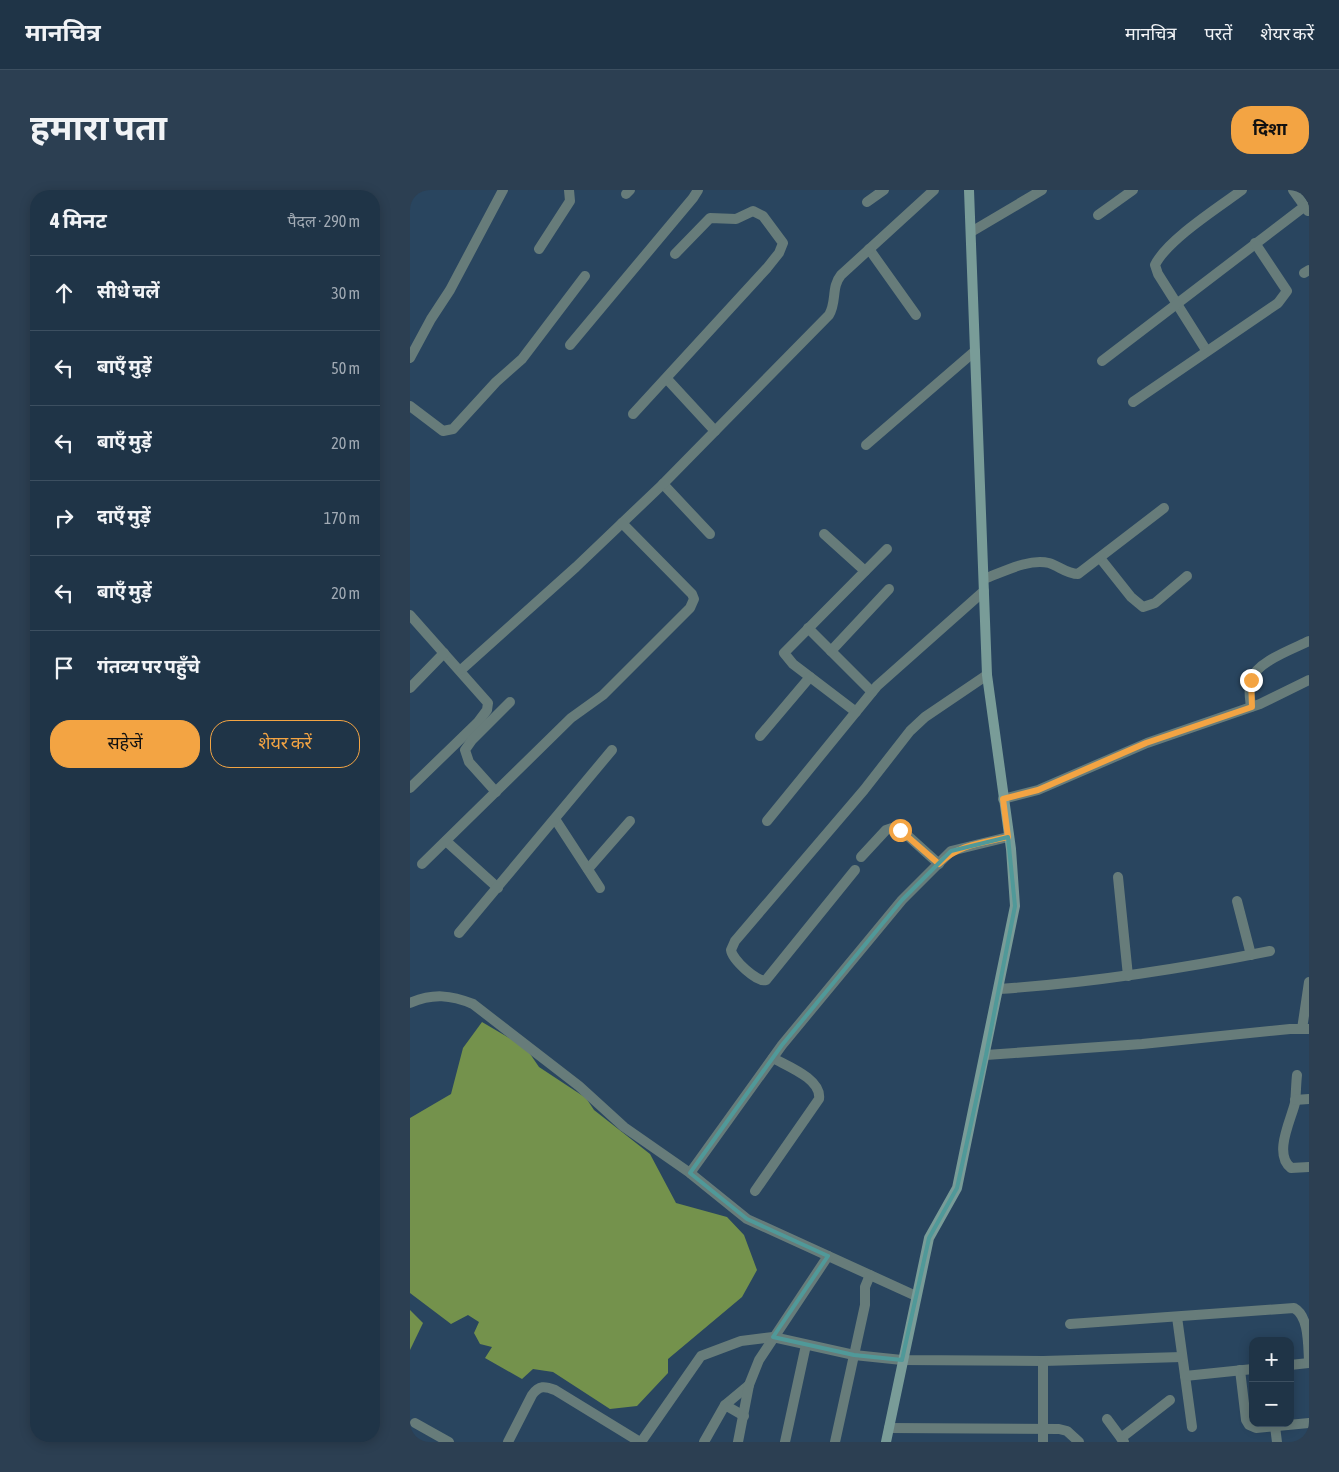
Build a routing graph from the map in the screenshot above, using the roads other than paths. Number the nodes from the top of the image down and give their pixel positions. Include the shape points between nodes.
1 (504, 190) edge
2 (569, 190) edge
3 (698, 190) edge
4 (884, 190) edge
5 (934, 190) edge
6 (969, 190) edge
7 (1042, 190) edge
8 (1134, 190) edge
9 (1242, 190) edge
10 (1293, 190) edge
11 (867, 202) dead end
12 (1307, 209) edge
13 (1098, 215) dead end
14 (971, 232) junction
15 (1255, 243) junction
16 (539, 248) dead end
17 (869, 250) junction
18 (675, 254) dead end
19 (585, 276) dead end
20 (1177, 305) junction
21 (916, 315) dead end
22 (570, 345) dead end
23 (1206, 350) junction
24 (975, 351) junction
25 (410, 358) edge
26 (1102, 361) dead end
27 (667, 379) junction
28 (1133, 402) dead end
29 (410, 406) edge
30 (633, 414) dead end
31 (715, 431) junction
32 (866, 445) dead end
33 (663, 484) junction
34 (1164, 508) dead end
35 (622, 523) junction
36 (710, 534) dead end
37 (824, 534) dead end
38 (887, 550) dead end
39 (1100, 558) junction
40 (865, 571) junction
41 (1187, 576) dead end
42 (984, 579) junction
43 (889, 589) dead end
44 (984, 591) junction
45 (410, 615) edge
46 (808, 628) junction
47 (1309, 641) edge
48 (831, 651) junction
49 (444, 653) junction
50 (461, 670) junction
51 (987, 675) junction
52 (810, 677) junction
53 (1309, 680) edge
54 (410, 688) edge
55 (872, 692) junction
56 (510, 702) dead end
57 (1252, 707) junction
58 (856, 712) junction
59 (760, 736) dead end
60 (612, 750) dead end
61 (410, 788) edge
62 (496, 792) junction
63 (1003, 799) junction
64 (555, 819) junction
65 (630, 821) dead end
66 (767, 821) dead end
67 (1008, 837) junction
68 (446, 841) junction
69 (861, 856) dead end
70 (422, 864) dead end
71 (939, 864) junction
72 (588, 869) junction
73 (855, 870) dead end
74 (1118, 877) dead end
75 (498, 888) junction
76 (600, 888) dead end
77 (1237, 901) dead end
78 (459, 933) dead end
79 (1270, 951) dead end
80 (1251, 955) junction
81 (1128, 976) junction
82 (1309, 982) edge
83 (999, 989) junction
84 (410, 1002) edge
85 (1306, 1029) edge
86 (986, 1056) junction
87 (773, 1058) junction
88 (1297, 1075) dead end
89 (1309, 1098) edge
90 (1295, 1100) junction
91 (1309, 1167) edge
92 (690, 1173) junction
93 (755, 1191) dead end
94 (828, 1256) junction
95 (870, 1276) junction
96 (916, 1296) junction
97 (1176, 1317) junction
98 (1070, 1324) dead end
99 (773, 1337) junction
100 (806, 1345) junction
101 (854, 1355) junction
102 (1182, 1357) junction
103 (902, 1360) junction
104 (1043, 1361) junction
105 (1309, 1362) edge
106 (1294, 1364) edge
107 (1249, 1369) edge
108 (1240, 1370) junction
109 (1185, 1376) junction
110 (749, 1385) junction
111 (1170, 1400) dead end
112 (725, 1405) junction
113 (744, 1416) junction
114 (1107, 1419) dead end
115 (1309, 1422) edge
116 (415, 1423) dead end
117 (1294, 1424) edge
118 (1249, 1425) edge
119 (1192, 1427) dead end
120 (1275, 1427) edge
121 (889, 1428) junction
122 (1043, 1430) junction
123 (626, 1438) edge
124 (1123, 1440) edge
125 (449, 1442) edge
126 (508, 1442) edge
127 (641, 1442) edge
128 (704, 1442) edge
129 (738, 1442) edge
130 (785, 1442) edge
131 (835, 1442) edge
132 (886, 1442) edge
133 (1043, 1442) edge
134 (1079, 1442) edge
135 (1277, 1442) edge

1 - 25 street
2 - 16 street via 570,201
3 - 22 street
4 - 11 street
5 - 17 street
6 - 14 street
7 - 14 street
8 - 13 street
9 - 20 street via 1184,234 1158,260 1156,269
10 - 12 street
12 - 15 street
14 - 24 street
15 - 20 street
15 - 23 street via 1287,293 1278,303
17 - 21 street
17 - 31 street via 837,280 829,315
18 - 27 street via 710,218 736,218 753,211 763,216 783,243 779,253
19 - 29 street via 522,359 453,429 443,431
20 - 23 street
20 - 26 street
23 - 28 street
24 - 32 street
24 - 42 street
27 - 30 street
27 - 31 street
31 - 33 street
33 - 35 street
33 - 36 street
34 - 39 street
35 - 50 street
35 - 62 street via 692,594 693,603 685,615 603,695 571,718
37 - 40 street
38 - 40 street
39 - 41 street via 1143,607 1155,603
39 - 42 street via 1078,574 1040,562
40 - 46 street
42 - 44 street
43 - 48 street
44 - 51 street
44 - 55 street
45 - 49 street
46 - 48 street
46 - 52 street via 784,653 787,660
47 - 57 street via 1272,660 1255,673 1250,690
48 - 55 street
49 - 50 street
49 - 54 street
50 - 61 street via 487,699 488,710
51 - 63 street
51 - 73 street via 910,731 735,942 731,950 733,958 758,980 766,980
52 - 58 street
52 - 59 street
53 - 57 street
55 - 58 street
56 - 62 street via 465,750 469,762
57 - 63 street via 1146,743 1038,790
58 - 66 street
60 - 64 street
62 - 68 street
63 - 67 street
64 - 72 street
64 - 75 street
65 - 72 street
67 - 71 street via 961,848
67 - 83 street via 1015,906
68 - 70 street
68 - 75 street
69 - 71 street via 886,830 892,828 908,836
71 - 87 street via 902,900
72 - 76 street
74 - 81 street
75 - 78 street
77 - 80 street
79 - 80 street
80 - 81 street
81 - 83 street via 1077,984
82 - 85 street
83 - 86 street
84 - 92 street via 453,996 472,1004 579,1086 624,1127
85 - 86 street
86 - 96 street via 957,1188 930,1238
87 - 92 street
87 - 93 street via 812,1082 818,1088 819,1099
88 - 90 street
89 - 90 street
90 - 91 street via 1284,1138 1286,1161 1292,1168
92 - 94 street via 747,1218
94 - 95 street
94 - 99 street
95 - 96 street
95 - 101 street via 865,1287 865,1305
96 - 103 street
97 - 98 street
97 - 102 street
97 - 105 street via 1294,1308 1305,1318
99 - 100 street
99 - 110 street
99 - 127 street via 741,1341 701,1356
100 - 101 street
100 - 130 street
101 - 103 street
101 - 131 street
102 - 104 street
102 - 109 street
103 - 104 street
103 - 121 street
104 - 122 street
105 - 106 street
107 - 108 street
108 - 109 street
108 - 118 street
109 - 119 street
110 - 112 street
110 - 113 street
111 - 124 street
112 - 113 street
112 - 128 street
113 - 129 street
114 - 124 street
115 - 117 street
116 - 125 street
120 - 135 street
121 - 122 street
121 - 132 street
122 - 133 street
122 - 134 street via 1067,1431
123 - 126 street via 555,1390 544,1387 532,1395
123 - 127 street

